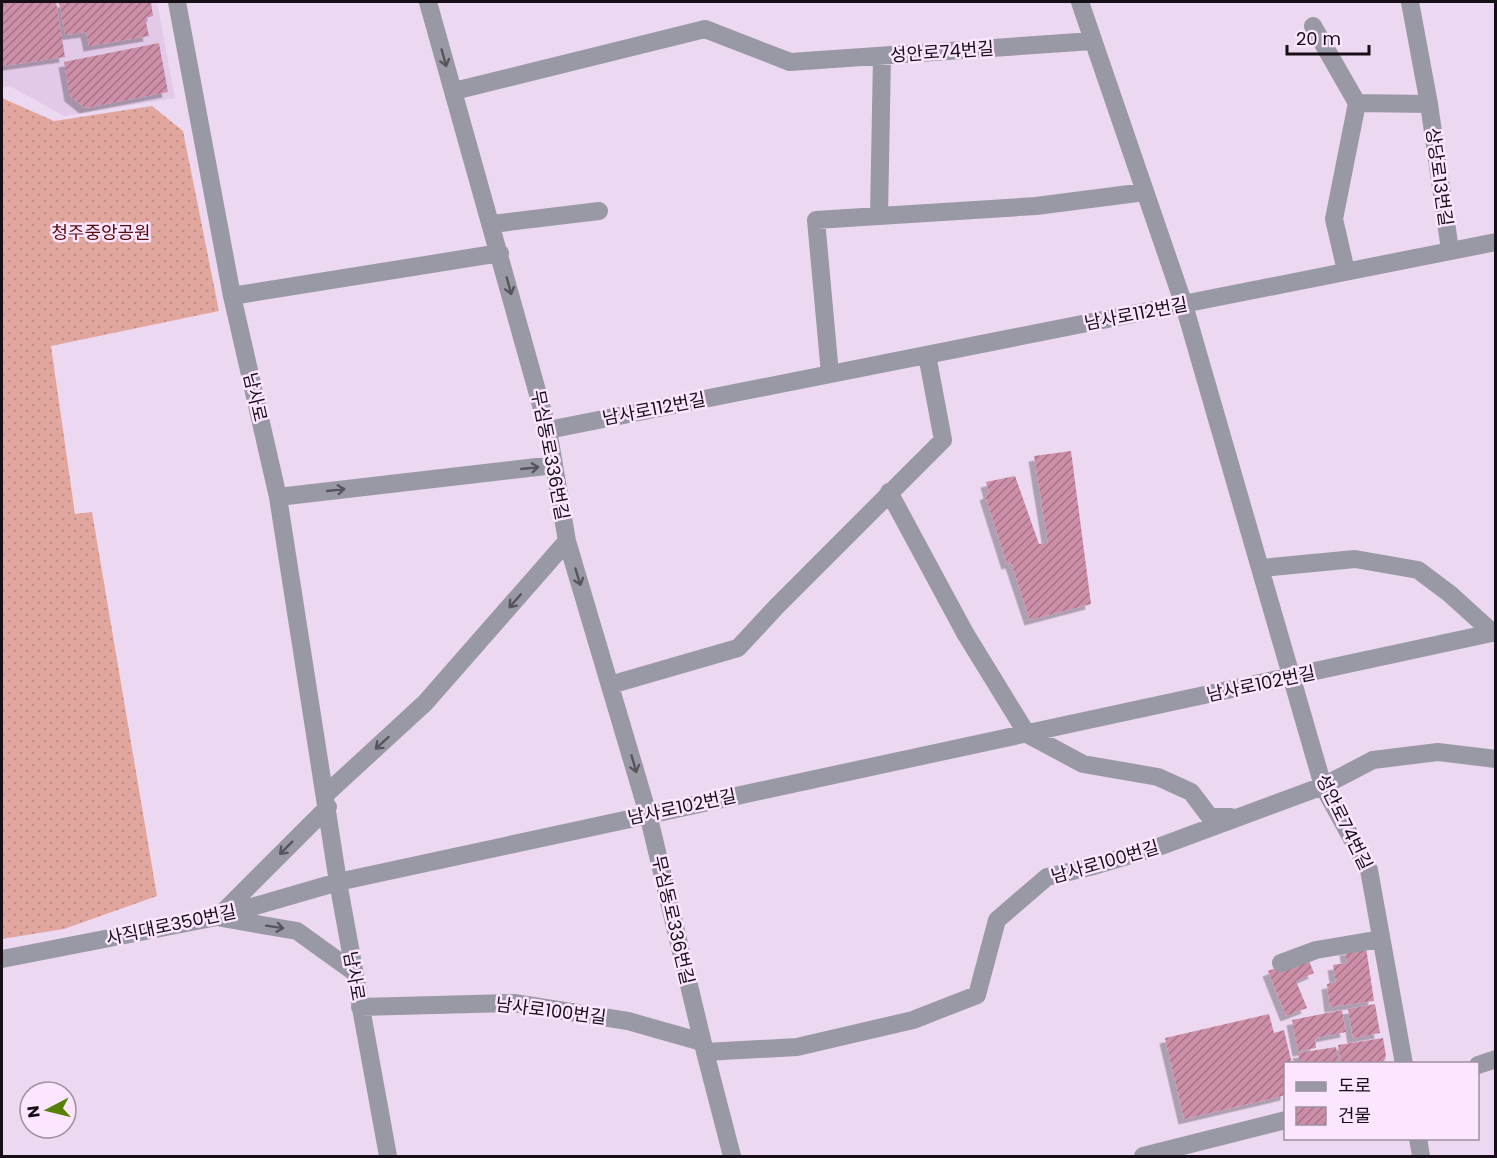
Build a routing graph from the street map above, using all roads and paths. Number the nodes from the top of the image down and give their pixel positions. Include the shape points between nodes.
1 (177, 2) edge
2 (428, 2) edge
3 (1080, 2) edge
4 (1413, 4) edge
5 (1313, 26) dead end
6 (1094, 41) junction
7 (882, 56) junction
8 (454, 91) junction
9 (1357, 103) junction
10 (1429, 104) junction
11 (1145, 192) junction
12 (599, 211) dead end
13 (879, 216) junction
14 (492, 224) junction
15 (1496, 242) edge
16 (1450, 250) junction
17 (500, 253) junction
18 (1346, 271) junction
19 (232, 296) junction
20 (1184, 305) junction
21 (927, 355) junction
22 (830, 374) junction
23 (548, 430) junction
24 (554, 465) junction
25 (889, 492) junction
26 (278, 497) junction
27 (567, 541) junction
28 (1260, 568) junction
29 (1494, 633) edge
30 (1292, 678) junction
31 (610, 685) junction
32 (1027, 734) junction
33 (1496, 759) edge
34 (1323, 786) junction
35 (327, 800) junction
36 (648, 814) junction
37 (1238, 817) junction
38 (338, 882) junction
39 (218, 917) junction
40 (1381, 939) junction
41 (2, 959) edge
42 (1281, 963) dead end
43 (354, 972) junction
44 (360, 1007) junction
45 (703, 1047) junction
46 (1496, 1059) edge
47 (1404, 1062) edge
48 (1479, 1065) edge
49 (1284, 1121) edge
50 (1418, 1140) edge
51 (388, 1156) edge
52 (732, 1156) edge
53 (1143, 1156) edge
54 (1422, 1156) edge

1 - 19 street, 남사로
2 -> 8 street, 무심동로336번길
3 - 6 street, 성안로74번길
4 - 10 street, 상당로13번길
5 - 9 street
6 - 7 street, 성안로74번길
6 - 11 street, 성안로74번길
7 - 8 street, 성안로74번길 via 790,62 705,29
7 - 13 street
8 - 14 street, 무심동로336번길
9 - 10 street, 상당로13번길
9 - 18 street via 1334,219
10 - 16 street, 상당로13번길
11 - 13 street via 1036,206
11 - 20 street, 성안로74번길
12 - 14 street
13 - 22 street via 816,220
14 - 17 street, 무심동로336번길
15 - 16 street, 남사로112번길
16 - 18 street, 남사로112번길
17 - 19 street
17 -> 23 street, 무심동로336번길
18 - 20 street, 남사로112번길
19 - 26 street, 남사로
20 - 21 street, 남사로112번길
20 - 28 street, 성안로74번길
21 - 22 street, 남사로112번길
21 - 25 street via 943,440
22 - 23 street, 남사로112번길
23 - 24 street, 무심동로336번길
26 -> 24 street
24 - 27 street, 무심동로336번길
25 - 31 street via 738,648
25 - 32 street via 965,633
26 - 35 street, 남사로
27 -> 31 street, 무심동로336번길
27 -> 35 street via 425,703
28 - 29 street via 1355,559 1418,570
28 - 30 street, 성안로74번길
29 - 30 street, 남사로102번길
30 - 32 street, 남사로102번길
30 - 34 street, 성안로74번길
31 -> 36 street, 무심동로336번길
32 - 36 street, 남사로102번길
32 - 37 street via 1083,764 1158,777 1191,792 1210,817
33 - 34 street, 남사로100번길 via 1438,752 1373,760
34 - 37 street, 남사로100번길
34 - 40 street, 성안로74번길 via 1368,870
35 - 38 street, 남사로
35 -> 39 street
36 - 38 street, 남사로102번길
36 - 45 street, 무심동로336번길
37 - 45 street, 남사로100번길 via 1161,846 1047,877 996,920 976,995 913,1020 796,1047
38 - 39 street, 사직대로350번길
38 - 43 street, 남사로
39 - 41 street, 사직대로350번길
39 -> 43 street via 297,931
40 - 42 street via 1316,950
40 - 47 street, 성안로74번길
43 - 44 street, 남사로
44 - 45 street, 남사로100번길 via 514,1003 628,1021
44 - 51 street, 남사로
45 - 52 street, 무심동로336번길
46 - 48 street
49 - 53 street
50 - 54 street

